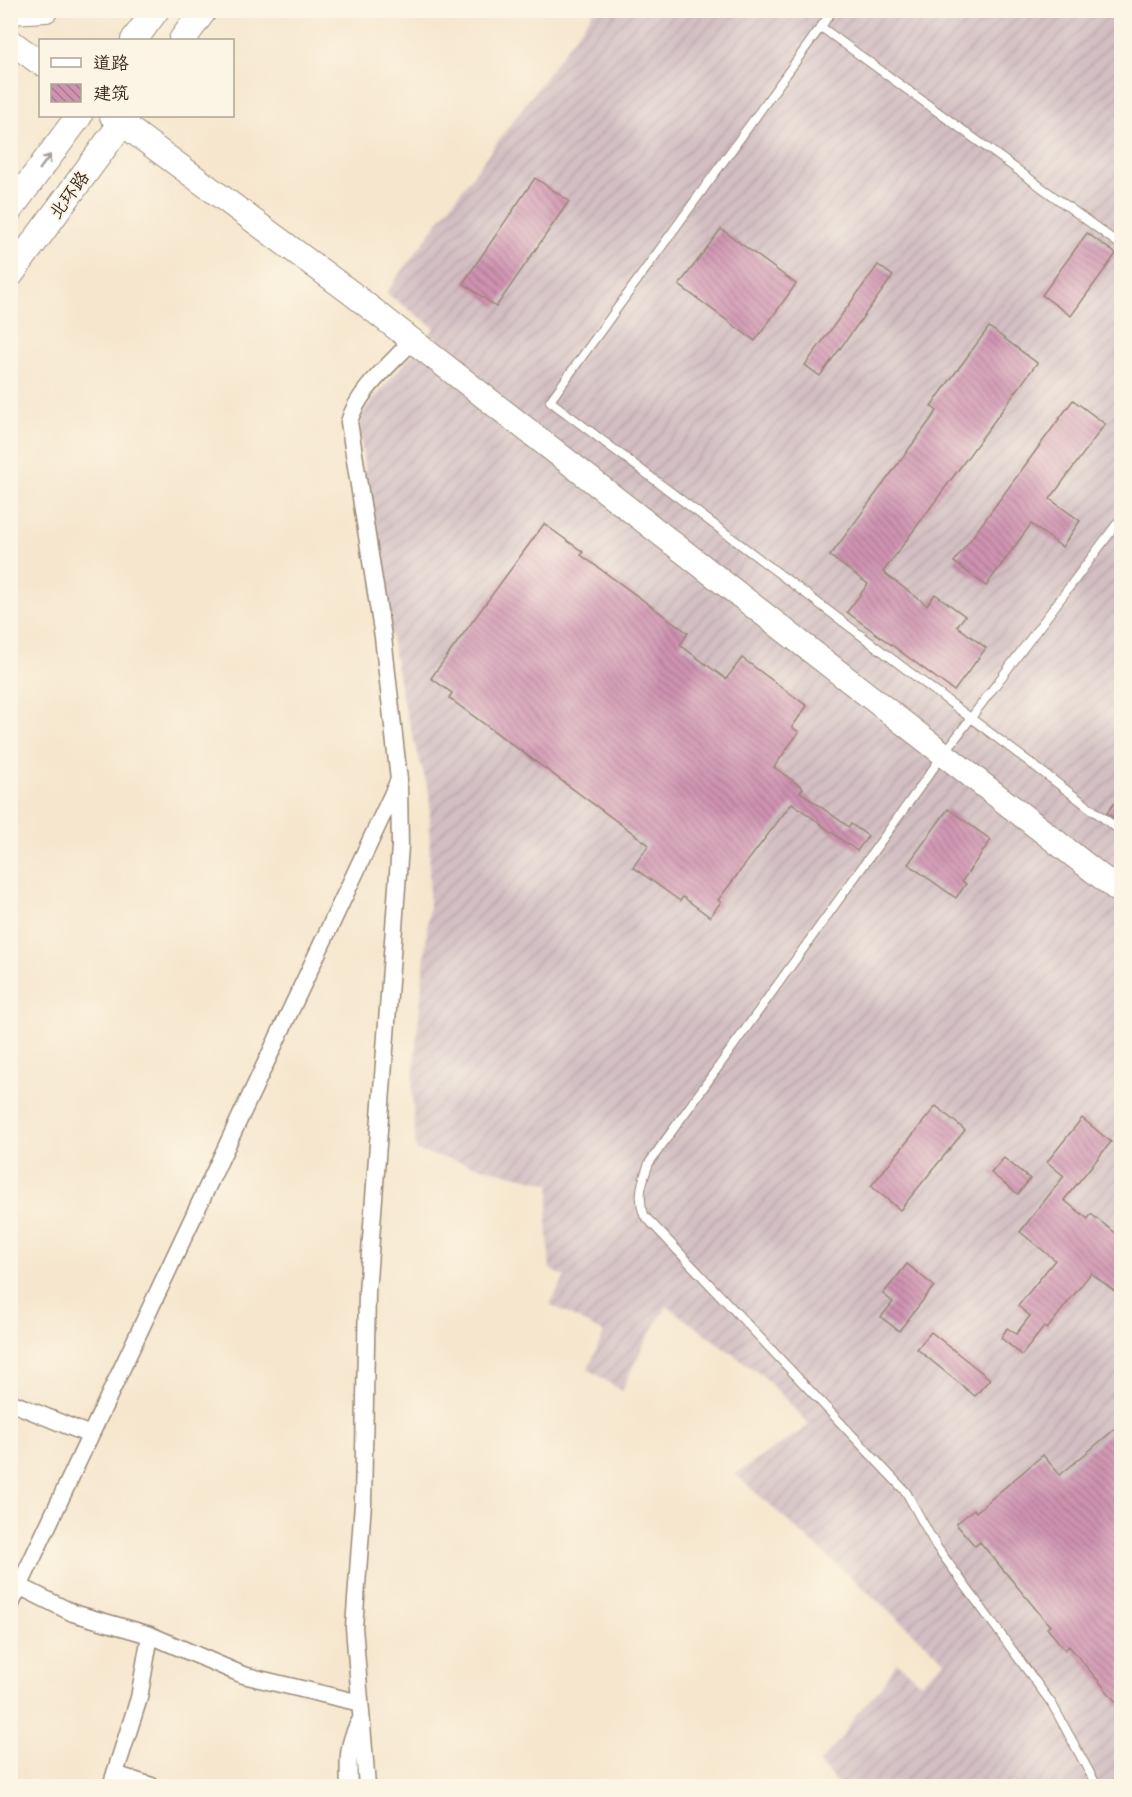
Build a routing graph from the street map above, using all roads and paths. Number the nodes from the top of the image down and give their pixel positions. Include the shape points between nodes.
1 (46, 10) edge
2 (156, 10) edge
3 (204, 10) edge
4 (833, 10) edge
5 (10, 12) edge
6 (821, 27) junction
7 (135, 39) edge
8 (183, 39) edge
9 (10, 41) edge
10 (39, 62) edge
11 (78, 117) edge
12 (120, 118) edge
13 (10, 209) edge
14 (1122, 246) edge
15 (10, 275) edge
16 (412, 340) junction
17 (1122, 517) edge
18 (971, 718) junction
19 (943, 755) junction
20 (399, 780) junction
21 (1122, 832) edge
22 (1122, 893) edge
23 (10, 1402) edge
24 (90, 1435) junction
25 (20, 1586) junction
26 (10, 1606) edge
27 (150, 1635) junction
28 (360, 1703) junction
29 (361, 1721) junction
30 (113, 1780) edge
31 (152, 1786) edge
32 (349, 1786) edge
33 (367, 1786) edge
34 (1097, 1786) edge

1 - 5 street
2 - 7 main road
3 - 8 main road
4 - 6 lane
6 - 14 lane
6 - 18 lane via 550,401
9 - 10 street
13 -> 11 main road
12 - 15 main road, 北环路
12 - 16 street
16 - 19 street
16 - 20 street via 364,394 349,422 384,649
17 - 18 lane
18 - 19 lane
18 - 21 lane
19 - 22 street
19 - 34 lane via 649,1163 639,1202 644,1215 906,1492 936,1546 1052,1704
20 - 24 street
20 - 28 street via 400,846 367,1293 363,1503 354,1627
23 - 24 street
24 - 25 street
25 - 26 street
25 - 27 street via 73,1613
27 - 28 street via 243,1676
27 - 30 street via 139,1698
28 - 29 street
29 - 32 street via 352,1734 348,1754
29 - 33 street
30 - 31 street

